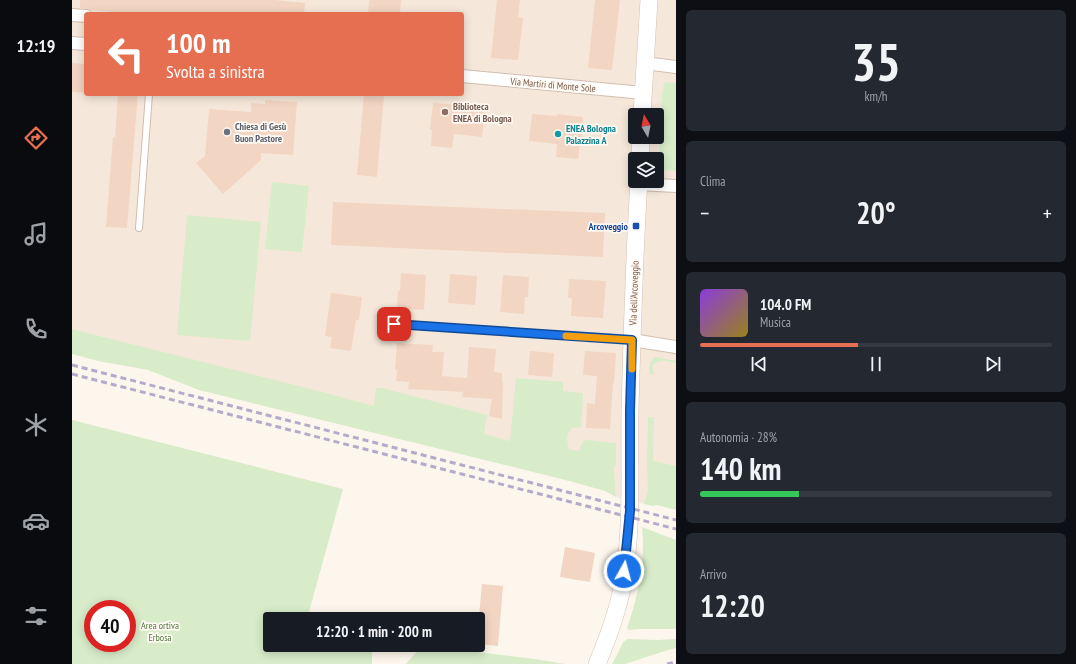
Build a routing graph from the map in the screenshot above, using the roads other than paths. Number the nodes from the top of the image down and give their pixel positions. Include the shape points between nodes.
1 (649, 0) edge
2 (72, 15) edge
3 (84, 16) edge
4 (72, 43) edge
5 (84, 44) edge
6 (645, 63) junction
7 (676, 67) edge
8 (464, 76) edge
9 (644, 93) junction
10 (149, 96) edge
11 (643, 108) edge
12 (664, 185) edge
13 (676, 186) edge
14 (638, 188) edge
15 (139, 228) dead end
16 (394, 324) dead end
17 (632, 340) junction
18 (676, 347) edge
19 (597, 664) edge

1 - 6 street
2 - 3 street
4 - 5 street
6 - 7 street
6 - 9 street
8 - 9 street, Via Martiri di Monte Sole
9 - 11 street
10 - 15 lane
12 - 13 street
14 - 17 street, Via dell'Arcoveggio
16 - 17 lane
17 - 18 street
17 - 19 street, Via dell'Arcoveggio via 630,511 623,584

